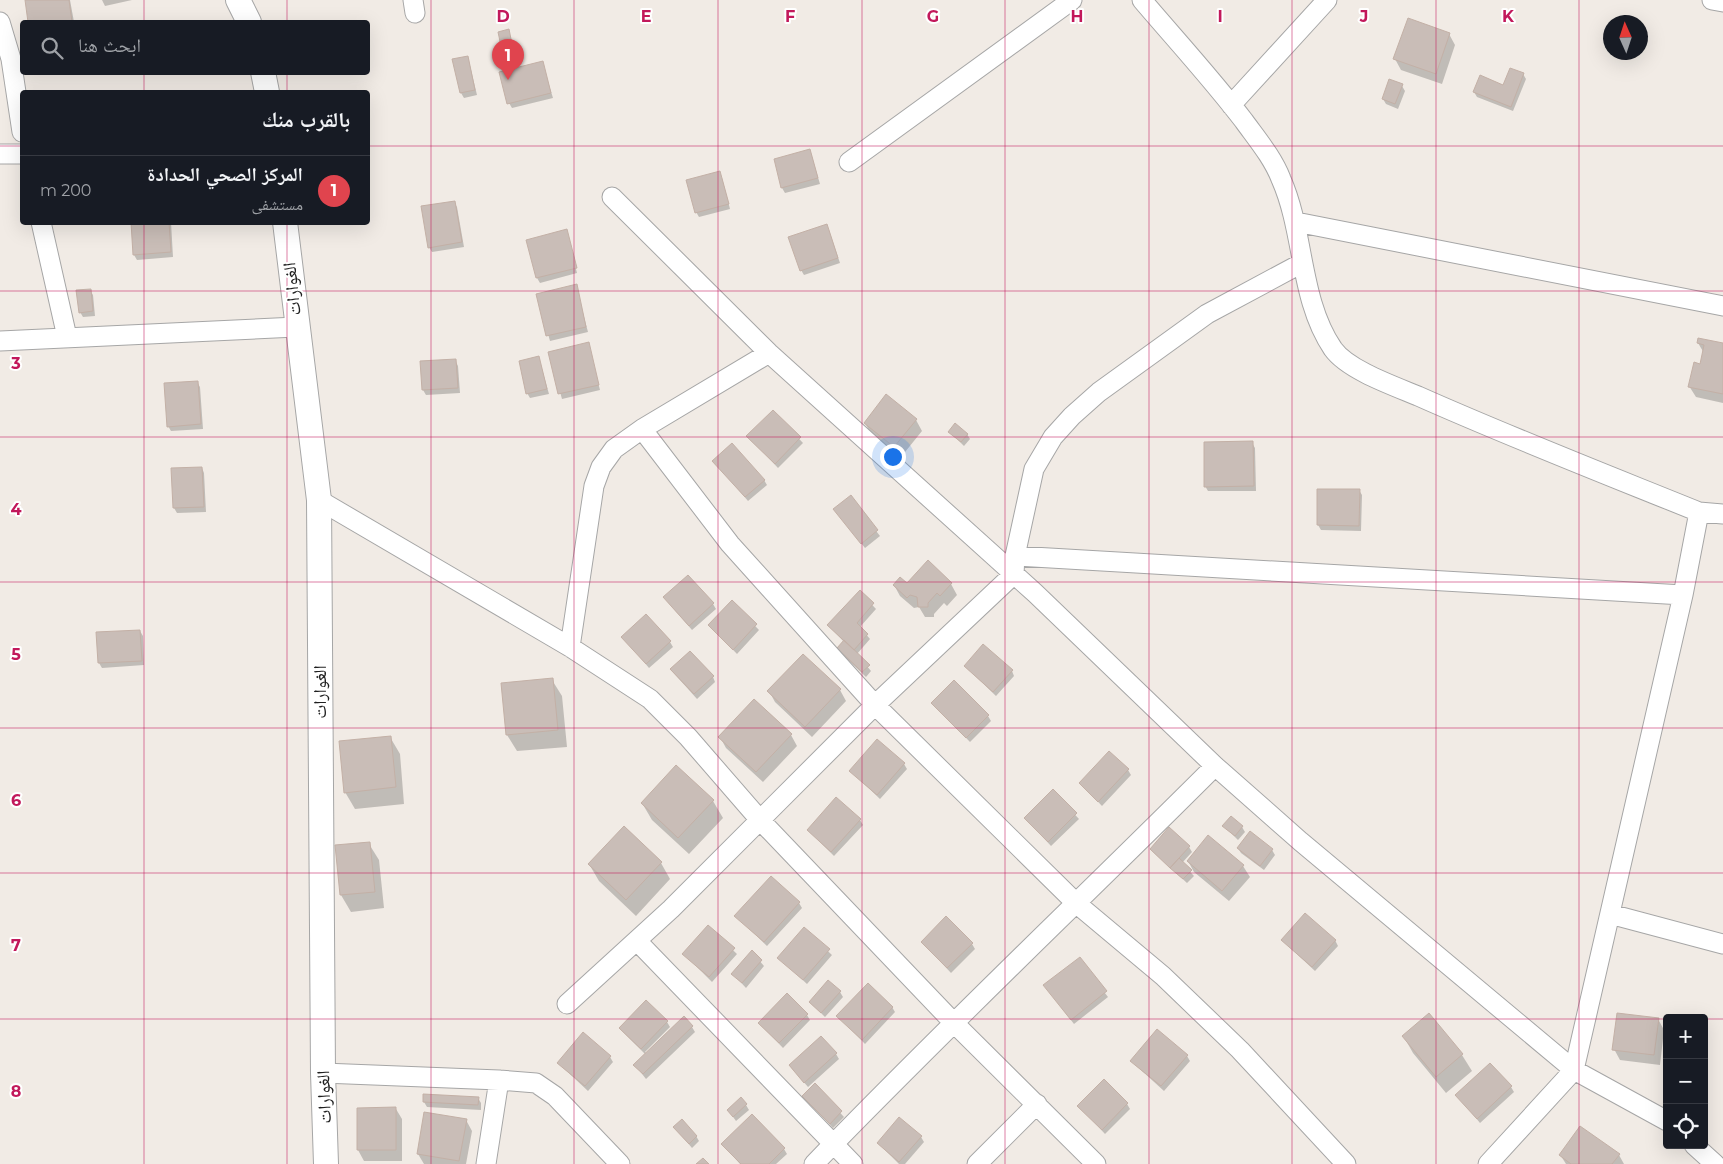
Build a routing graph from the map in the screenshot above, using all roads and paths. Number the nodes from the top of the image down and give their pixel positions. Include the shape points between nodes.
1 (238, 0) edge
2 (1072, 0) edge
3 (1142, 0) edge
4 (1327, 0) edge
5 (1712, 0) edge
6 (1723, 2) edge
7 (248, 20) edge
8 (0, 22) edge
9 (17, 58) edge
10 (264, 75) edge
11 (267, 90) edge
12 (20, 102) edge
13 (1231, 105) junction
14 (0, 154) edge
15 (20, 154) edge
16 (849, 162) dead end
17 (612, 197) dead end
18 (1296, 222) junction
19 (43, 225) edge
20 (285, 225) edge
21 (1302, 263) junction
22 (1723, 306) edge
23 (296, 327) junction
24 (67, 337) junction
25 (0, 341) edge
26 (769, 353) junction
27 (642, 429) junction
28 (319, 500) junction
29 (1699, 512) junction
30 (1723, 514) edge
31 (1015, 565) junction
32 (1683, 595) junction
33 (570, 647) junction
34 (874, 705) junction
35 (1215, 766) junction
36 (760, 820) junction
37 (1077, 904) junction
38 (1610, 914) junction
39 (637, 940) junction
40 (1723, 944) edge
41 (567, 1004) dead end
42 (953, 1022) junction
43 (1574, 1070) junction
44 (323, 1074) junction
45 (499, 1080) junction
46 (1037, 1104) junction
47 (1663, 1120) edge
48 (833, 1144) junction
49 (1698, 1149) edge
50 (326, 1164) edge
51 (486, 1164) edge
52 (620, 1164) edge
53 (814, 1164) edge
54 (853, 1164) edge
55 (977, 1164) edge
56 (1096, 1164) edge
57 (1346, 1164) edge
58 (1488, 1164) edge
59 (1715, 1164) edge

1 - 7 street
2 - 16 street
3 - 13 street
4 - 13 street
5 - 6 street
8 - 9 street
9 - 12 street
10 - 11 street
13 - 18 street via 1281,178
14 - 15 street
17 - 26 street
18 - 21 street
18 - 22 street
19 - 24 street
20 - 23 street, الغوارات
21 - 29 street via 1319,321 1334,350 1362,372
21 - 31 street via 1207,314 1099,392 1052,437 1034,469
23 - 24 street
23 - 28 street, الغوارات
24 - 25 street
26 - 27 street
26 - 31 street
27 - 33 street via 614,449 601,467 594,486
27 - 34 street via 730,544
28 - 33 street
28 - 44 street, الغوارات
29 - 30 street
29 - 32 street
31 - 32 street
31 - 34 street
31 - 35 street
32 - 38 street
33 - 36 street via 650,700 688,737
34 - 36 street
34 - 37 street
35 - 37 street
35 - 43 street
36 - 39 street
36 - 42 street
37 - 42 street
37 - 57 street via 1162,976 1240,1050
38 - 40 street
38 - 43 street
39 - 41 street
39 - 48 street
42 - 46 street
42 - 48 street
43 - 47 street
43 - 58 street
44 - 45 street
44 - 50 street, الغوارات
45 - 51 street
45 - 52 street via 536,1084 555,1096
46 - 55 street
46 - 56 street
48 - 53 street
48 - 54 street
49 - 59 street

